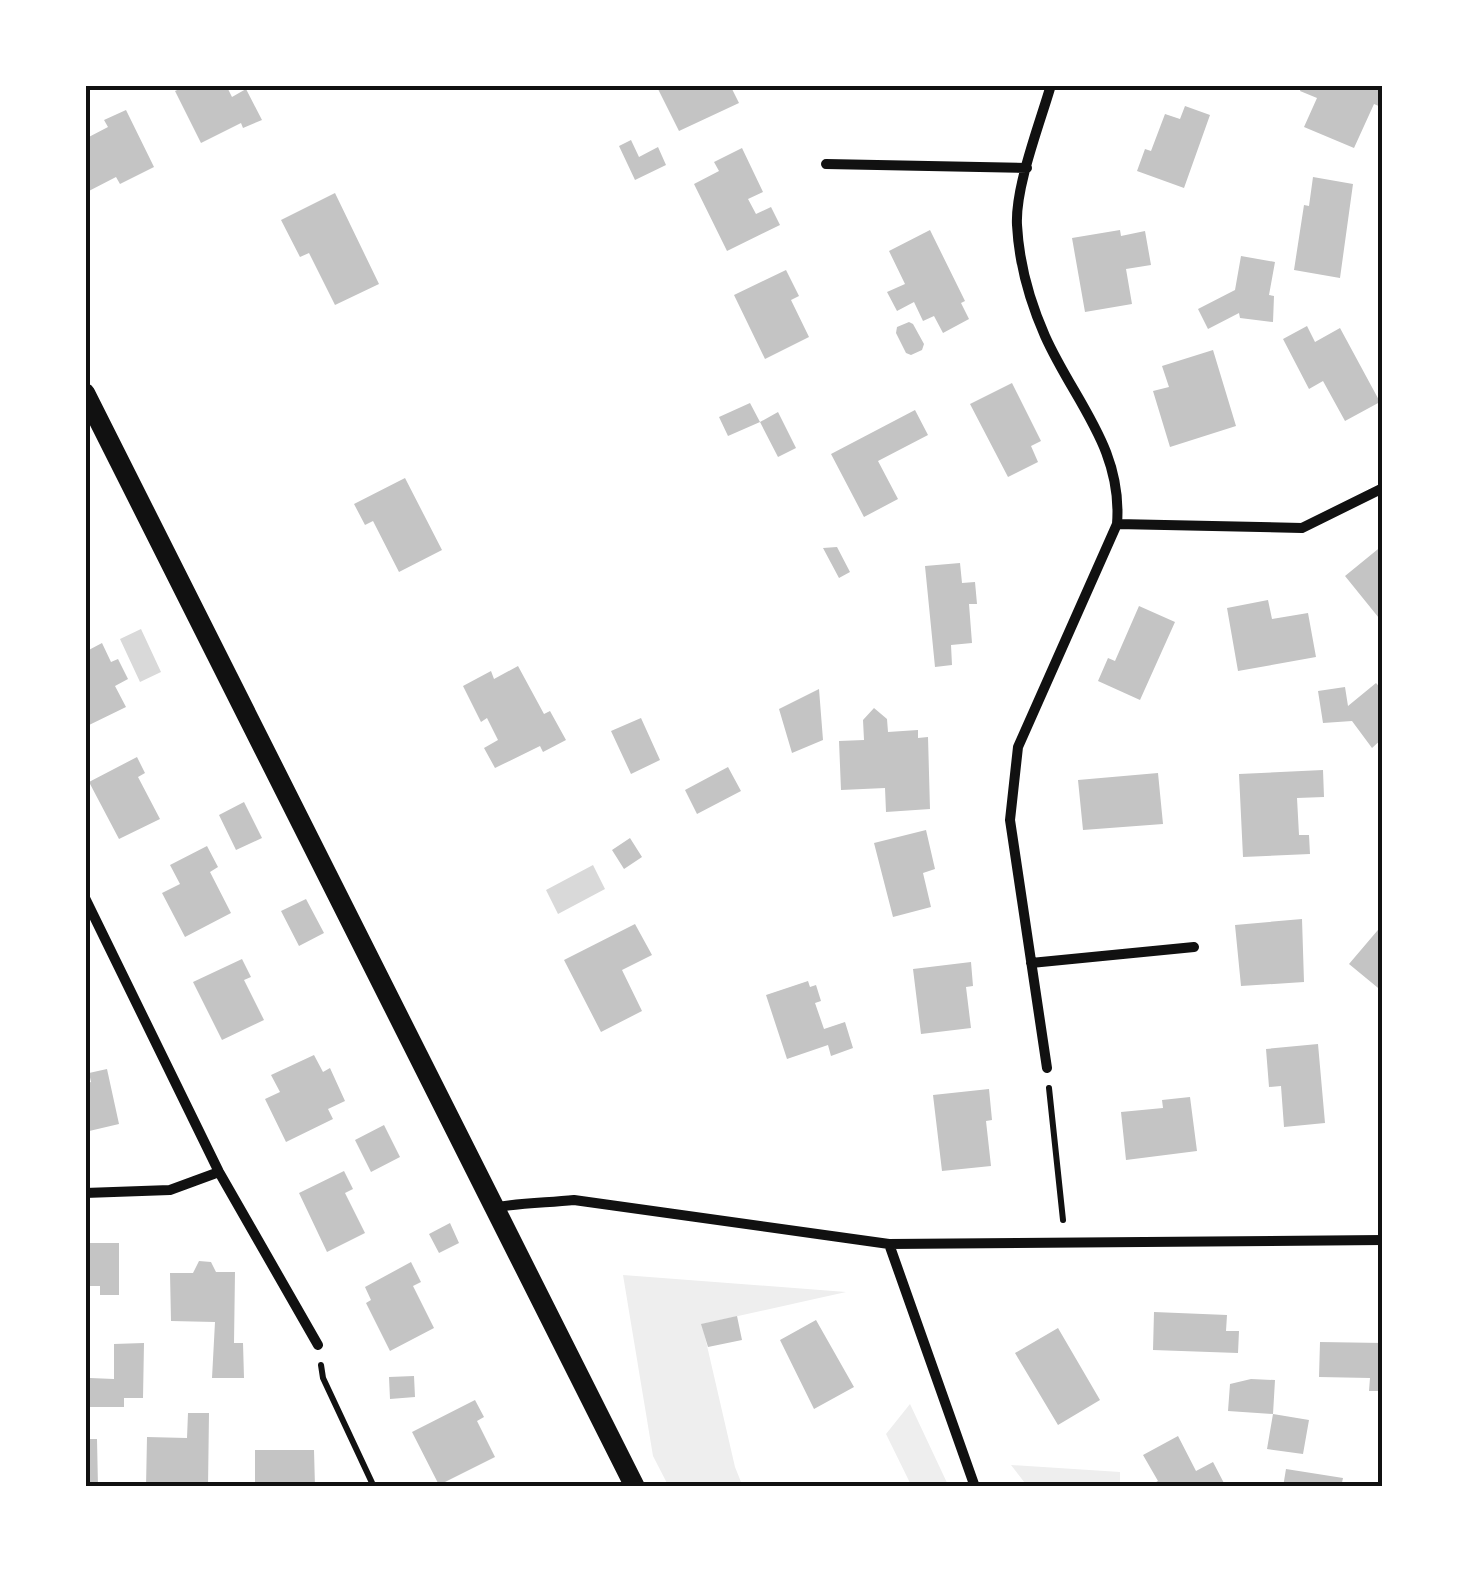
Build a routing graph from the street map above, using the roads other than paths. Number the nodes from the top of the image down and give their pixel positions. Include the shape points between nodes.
1 (1051, 85) edge
2 (826, 164) dead end
3 (1026, 168) junction
4 (85, 394) edge
5 (1383, 488) edge
6 (1116, 524) junction
7 (85, 898) edge
8 (1194, 947) dead end
9 (1031, 963) junction
10 (1048, 1068) road end
11 (219, 1172) junction
12 (85, 1193) edge
13 (493, 1208) junction
14 (1383, 1240) edge
15 (889, 1244) junction
16 (318, 1345) road end
17 (635, 1487) edge
18 (975, 1487) edge

1 - 3 street
2 - 3 street
3 - 6 street via 1016,222 1025,279 1045,336 1105,445 1119,496
4 - 13 main road
5 - 6 street via 1302,528
6 - 9 street via 1018,747 1010,820
7 - 11 street
8 - 9 street
9 - 10 street
11 - 12 street via 170,1190
11 - 16 street
13 - 15 street via 574,1200
13 - 17 main road
14 - 15 street
15 - 18 street

